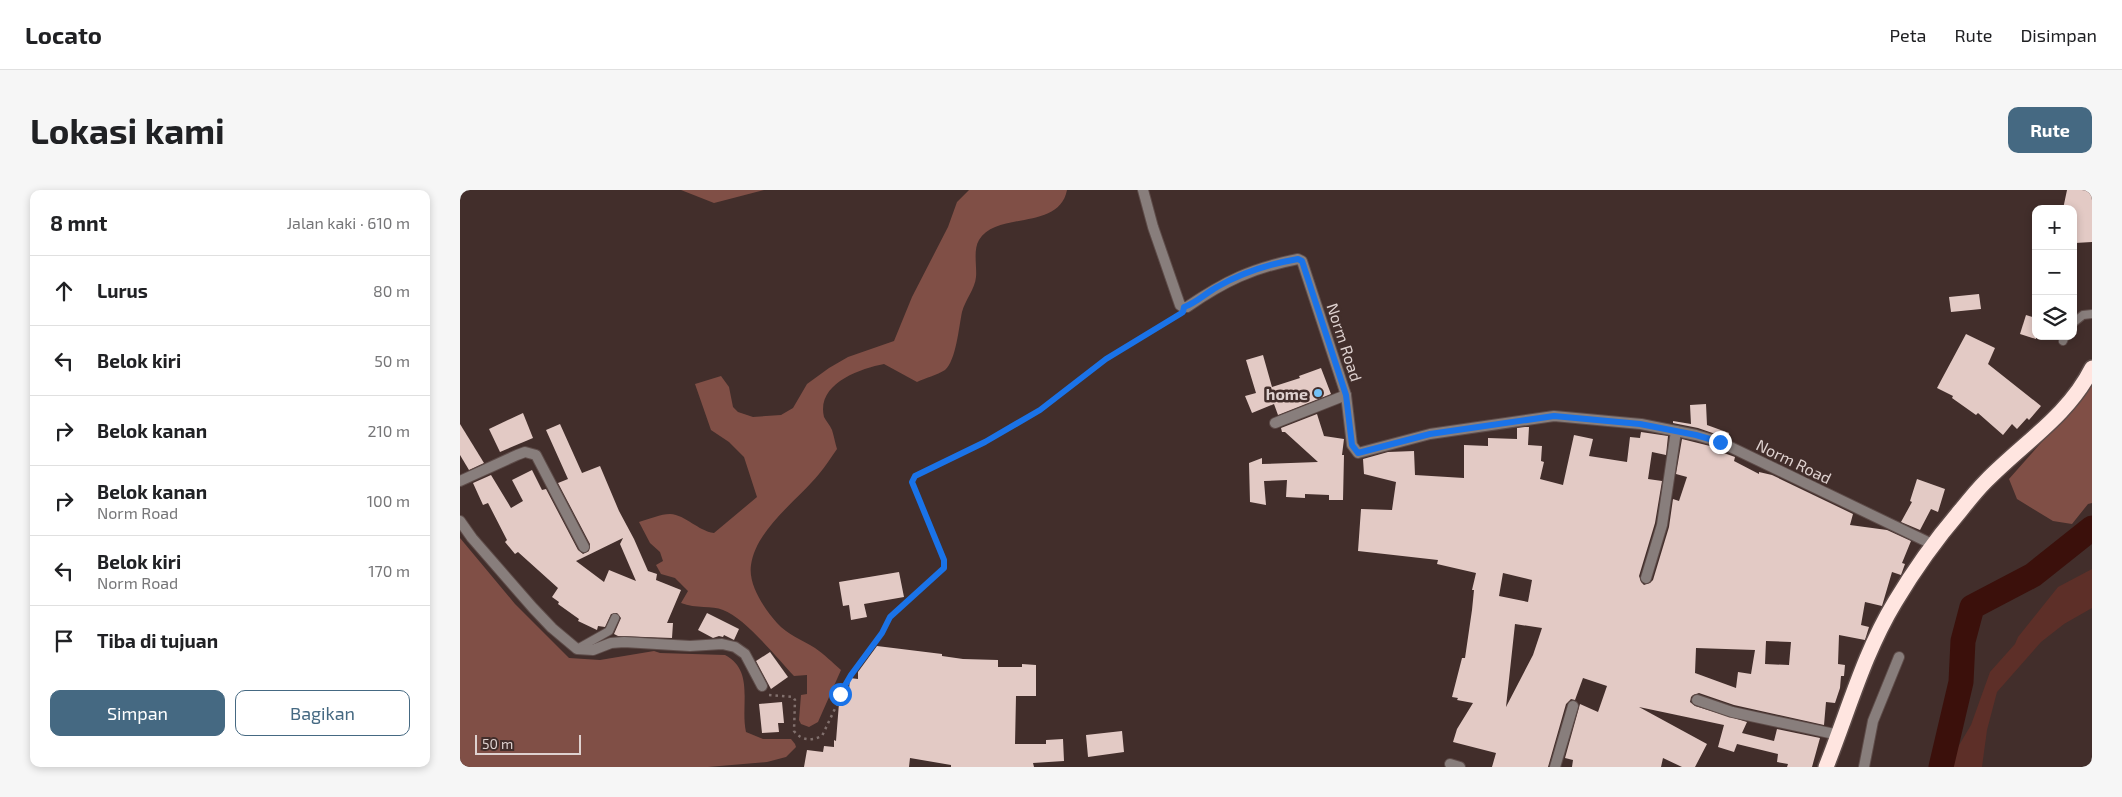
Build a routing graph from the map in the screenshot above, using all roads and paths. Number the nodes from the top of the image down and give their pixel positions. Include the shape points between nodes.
1 (1143, 190) edge
2 (1184, 307) junction
3 (2092, 314) edge
4 (2077, 320) edge
5 (2092, 368) edge
6 (1346, 395) junction
7 (1275, 423) dead end
8 (1676, 431) junction
9 (460, 481) edge
10 (460, 521) edge
11 (1934, 545) junction
12 (584, 547) dead end
13 (1646, 578) dead end
14 (615, 618) dead end
15 (577, 649) junction
16 (1899, 657) dead end
17 (762, 686) joint
18 (1697, 700) dead end
19 (1573, 706) dead end
20 (1839, 735) junction
21 (1555, 767) edge
22 (1826, 767) edge
23 (1864, 767) edge

1 - 2 street via 1180,305
2 - 6 street, Norm Road via 1239,275 1298,259 1303,262
2 - 17 path via 1183,312 1106,359 1040,410 912,479 944,560 944,568 890,617 851,675 822,736 806,740 797,734 794,731 793,697 766,694
3 - 4 lane
5 - 11 highway via 2063,411 1986,481
6 - 7 street
6 - 8 street, Norm Road via 1352,445 1358,453 1430,434 1546,416 1640,424
8 - 11 street, Norm Road via 1726,445
8 - 13 street via 1662,525
9 - 12 street via 517,455 526,452 536,454
10 - 15 street via 533,608
11 - 20 highway via 1894,603 1867,660
14 - 15 lane via 609,631
15 - 17 street via 592,650 624,642 690,646 722,644 745,654
16 - 23 street via 1873,722
18 - 20 street via 1732,712
19 - 21 street
20 - 22 highway

